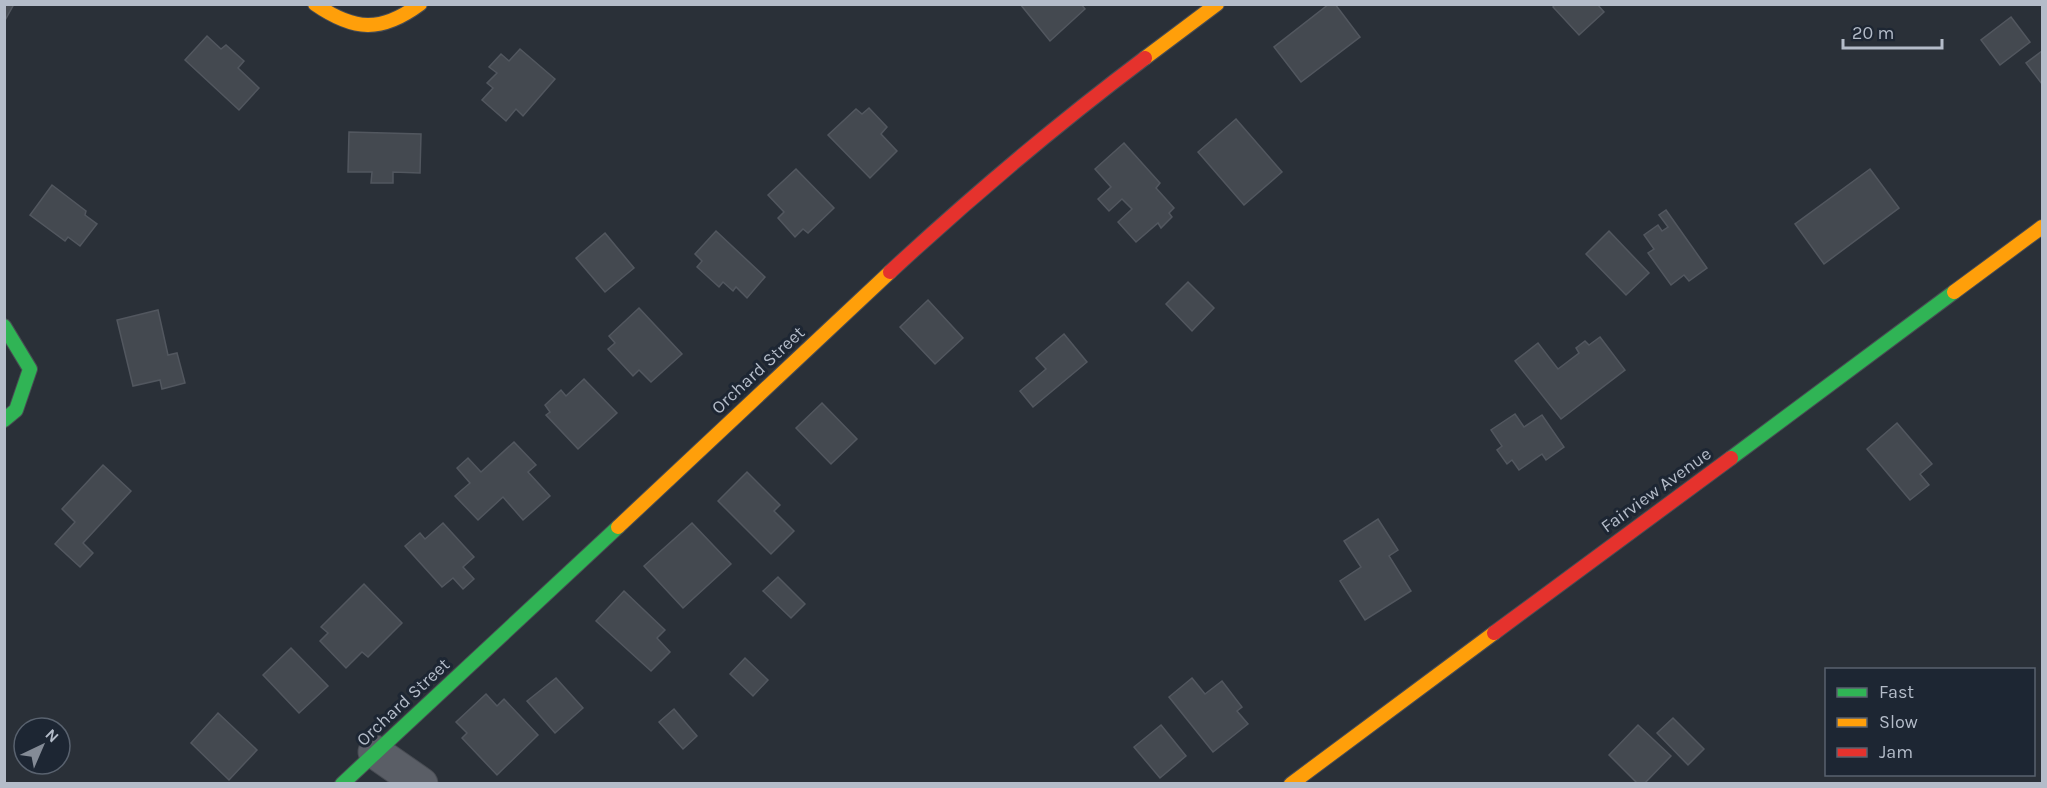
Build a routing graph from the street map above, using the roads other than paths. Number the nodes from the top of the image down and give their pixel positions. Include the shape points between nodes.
1 (315, 4) edge
2 (420, 4) edge
3 (1217, 4) edge
4 (2043, 227) edge
5 (4, 326) edge
6 (4, 420) edge
7 (375, 752) junction
8 (342, 783) edge
9 (422, 783) edge
10 (1291, 783) edge

1 - 2 street via 332,17 355,26 378,26 401,19
3 - 7 street, Orchard Street via 1060,122 972,196
4 - 10 street, Fairview Avenue
5 - 6 street via 30,369 16,410
7 - 8 street, Orchard Street
7 - 9 street

